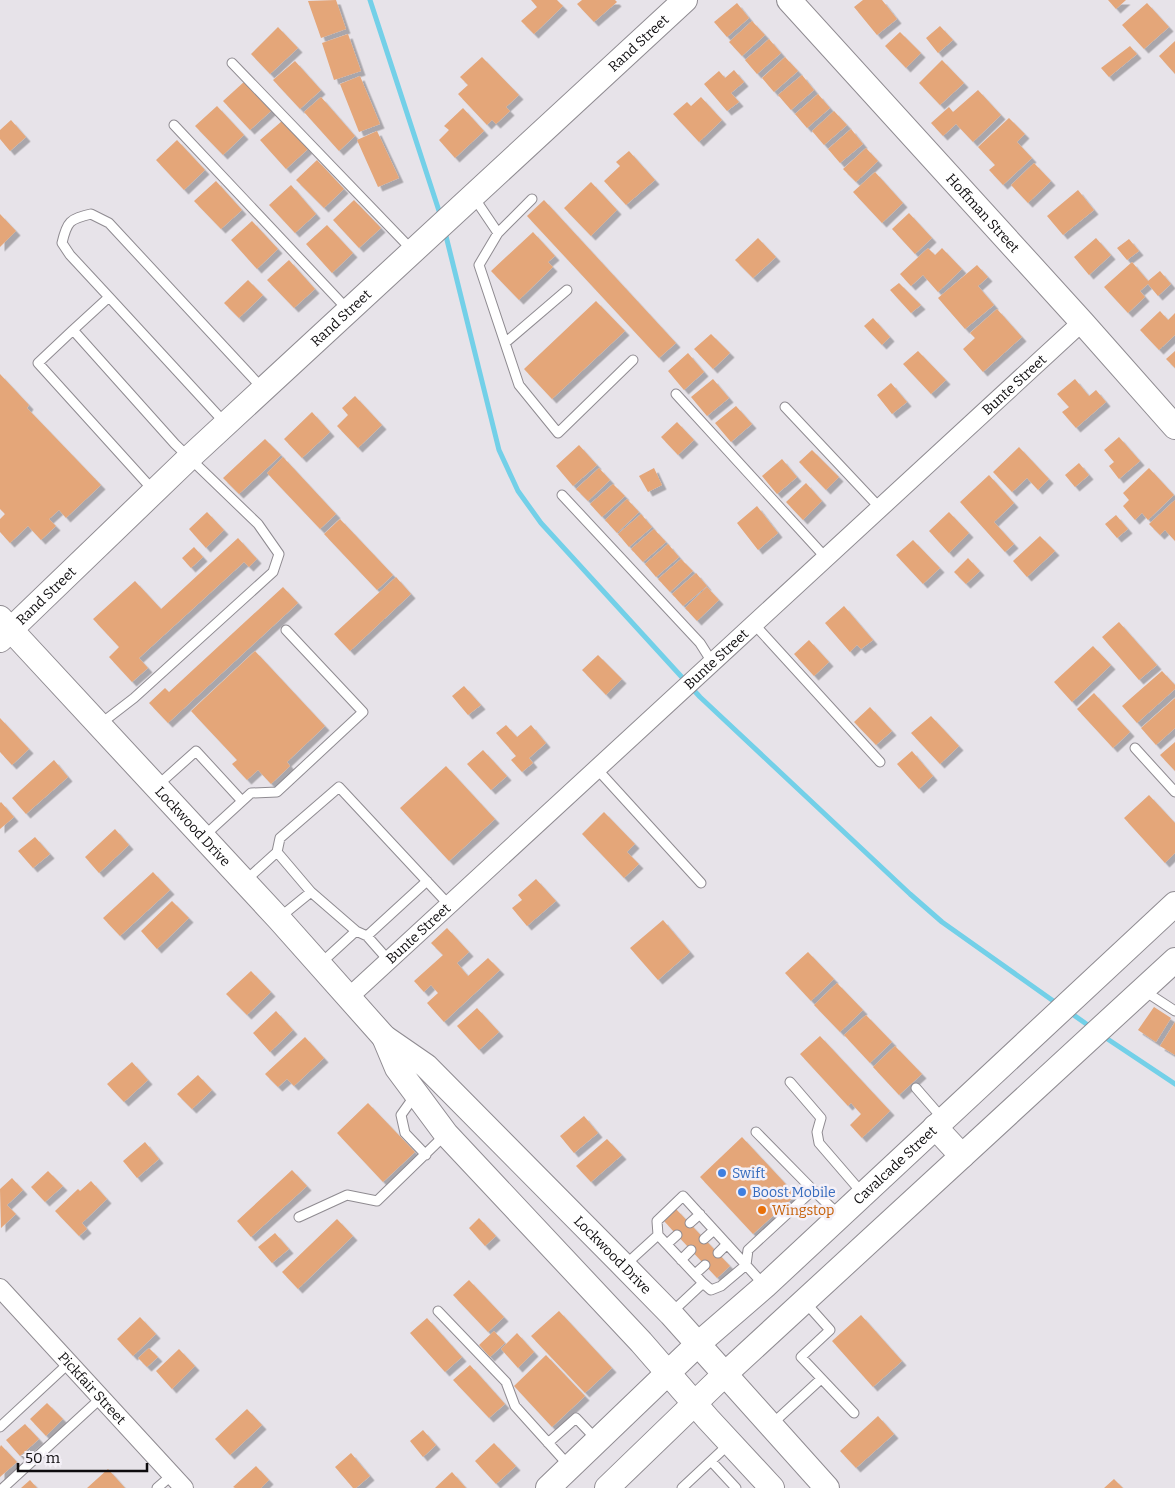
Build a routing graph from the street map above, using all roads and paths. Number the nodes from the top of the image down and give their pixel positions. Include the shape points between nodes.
1 (685, 0) edge
2 (789, 0) edge
3 (232, 63) dead end
4 (174, 125) dead end
5 (473, 196) junction
6 (532, 199) dead end
7 (498, 233) junction
8 (420, 245) junction
9 (567, 290) dead end
10 (110, 297) junction
11 (349, 311) junction
12 (1082, 322) junction
13 (74, 330) junction
14 (505, 343) junction
15 (633, 360) dead end
16 (264, 390) junction
17 (676, 394) dead end
18 (785, 407) dead end
19 (226, 425) junction
20 (1175, 427) edge
21 (189, 458) junction
22 (155, 492) junction
23 (562, 495) dead end
24 (880, 508) junction
25 (826, 558) junction
26 (754, 624) junction
27 (4, 629) edge
28 (286, 630) dead end
29 (706, 668) junction
30 (99, 725) junction
31 (1136, 748) dead end
32 (880, 762) dead end
33 (597, 769) junction
34 (156, 787) junction
35 (1175, 792) edge
36 (242, 801) junction
37 (203, 837) junction
38 (277, 852) junction
39 (426, 881) junction
40 (245, 882) junction
41 (700, 883) dead end
42 (311, 892) junction
43 (449, 906) junction
44 (1171, 915) edge
45 (279, 919) junction
46 (356, 932) junction
47 (367, 936) junction
48 (1175, 960) edge
49 (389, 961) junction
50 (320, 964) junction
51 (1143, 990) junction
52 (349, 997) junction
53 (1175, 1011) edge
54 (384, 1037) junction
55 (790, 1082) dead end
56 (916, 1088) dead end
57 (416, 1094) junction
58 (939, 1123) junction
59 (756, 1132) dead end
60 (446, 1134) junction
61 (508, 1148) junction
62 (426, 1155) junction
63 (962, 1156) junction
64 (482, 1173) junction
65 (813, 1190) junction
66 (864, 1194) junction
67 (700, 1214) junction
68 (840, 1216) junction
69 (299, 1217) dead end
70 (690, 1223) dead end
71 (714, 1230) junction
72 (658, 1235) junction
73 (677, 1235) dead end
74 (704, 1239) dead end
75 (667, 1244) junction
76 (727, 1244) junction
77 (691, 1250) dead end
78 (718, 1253) dead end
79 (681, 1260) junction
80 (746, 1264) junction
81 (705, 1265) dead end
82 (624, 1266) junction
83 (695, 1274) junction
84 (703, 1283) junction
85 (765, 1286) junction
86 (0, 1288) edge
87 (805, 1302) junction
88 (438, 1311) dead end
89 (671, 1314) junction
90 (698, 1344) junction
91 (69, 1363) junction
92 (668, 1372) junction
93 (724, 1376) junction
94 (821, 1379) junction
95 (101, 1398) junction
96 (695, 1403) junction
97 (854, 1413) dead end
98 (770, 1426) junction
99 (0, 1427) edge
100 (598, 1441) junction
101 (548, 1443) junction
102 (729, 1443) junction
103 (711, 1461) junction
104 (570, 1467) junction
105 (172, 1475) junction
106 (3, 1488) edge
107 (157, 1488) edge
108 (184, 1488) edge
109 (548, 1488) edge
110 (607, 1488) edge
111 (682, 1488) edge
112 (736, 1488) edge
113 (772, 1488) edge
114 (828, 1488) edge

1 - 5 main road, Rand Street
2 - 12 main road, Hoffman Street
3 - 8 lane
4 - 11 lane
5 - 7 lane
5 - 8 main road, Rand Street
6 - 7 lane
7 - 14 lane via 479,265
8 - 11 main road, Rand Street
9 - 14 lane
10 - 13 lane
10 - 16 lane via 62,243 66,226 74,218 91,214 109,223
10 - 19 lane
11 - 16 main road, Rand Street
12 - 20 main road, Hoffman Street
12 - 24 street, Bunte Street
13 - 21 lane
13 - 22 lane via 38,363
14 - 15 lane via 519,384 558,433
16 - 19 main road, Rand Street
17 - 25 lane
18 - 24 lane
19 - 21 main road, Rand Street
21 - 22 main road, Rand Street
21 - 30 lane via 258,524 279,554 273,572 134,698
22 - 27 main road, Rand Street
23 - 29 lane via 700,643
24 - 25 street, Bunte Street
25 - 26 street, Bunte Street
26 - 29 street, Bunte Street
26 - 32 lane
27 - 30 main road, Lockwood Drive
28 - 36 lane via 363,712 277,792 251,793
29 - 33 street, Bunte Street
30 - 34 main road, Lockwood Drive
31 - 35 lane
33 - 41 lane
33 - 43 street, Bunte Street
34 - 36 lane via 196,751
34 - 37 main road, Lockwood Drive
36 - 37 lane
37 - 40 main road, Lockwood Drive
38 - 39 lane via 280,838 339,787
38 - 40 lane
38 - 42 lane
39 - 43 lane
39 - 47 lane
40 - 45 main road, Lockwood Drive
42 - 45 lane
42 - 46 lane
43 - 49 street, Bunte Street
44 - 58 main road, Cavalcade Street via 1076,996
45 - 50 main road, Lockwood Drive
46 - 47 lane
46 - 50 lane
47 - 49 lane
48 - 51 main road
49 - 52 street, Bunte Street
50 - 52 main road, Lockwood Drive
51 - 53 lane
51 - 63 main road
52 - 54 main road, Lockwood Drive
54 - 57 main road, Lockwood Drive via 396,1068
54 - 61 main road, Lockwood Drive via 426,1066
55 - 66 lane via 821,1118 819,1143
56 - 58 lane
57 - 60 main road, Lockwood Drive
57 - 62 lane via 401,1115 405,1133
58 - 63 main road
58 - 66 main road, Cavalcade Street
59 - 65 lane
60 - 62 lane
60 - 64 main road, Lockwood Drive
61 - 64 main road
61 - 82 main road, Lockwood Drive
62 - 69 lane via 377,1201 348,1196
63 - 87 main road
64 - 92 main road, Lockwood Drive
65 - 68 lane
65 - 80 lane via 748,1250
66 - 68 main road, Cavalcade Street
67 - 70 lane
67 - 71 lane
67 - 72 lane via 683,1196 657,1221
68 - 85 main road, Cavalcade Street
71 - 74 lane
71 - 76 lane
72 - 75 lane
72 - 82 lane
73 - 75 lane
75 - 79 lane
76 - 78 lane
76 - 80 lane
77 - 79 lane
79 - 83 lane
80 - 84 lane via 721,1286 711,1290
80 - 85 lane
81 - 83 lane
82 - 89 main road, Lockwood Drive
83 - 84 lane
84 - 89 lane
85 - 90 main road, Cavalcade Street
86 - 91 street, Pickfair Street
87 - 93 main road
87 - 94 lane via 830,1330 801,1358
88 - 101 lane via 506,1382 515,1406
89 - 90 main road, Lockwood Drive
90 - 92 main road, Cavalcade Street
90 - 93 main road, Lockwood Drive
91 - 95 street, Pickfair Street
91 - 99 lane
92 - 96 main road, Lockwood Drive
92 - 100 main road, Cavalcade Street
93 - 96 main road
93 - 98 main road, Lockwood Drive
94 - 97 lane
94 - 98 lane
95 - 105 street, Pickfair Street
95 - 106 lane
96 - 102 main road, Lockwood Drive
96 - 110 main road
98 - 114 main road, Lockwood Drive
100 - 101 lane via 576,1418
100 - 104 main road, Cavalcade Street
101 - 104 lane
102 - 103 lane
102 - 113 main road, Lockwood Drive
103 - 111 lane
103 - 112 lane
104 - 109 main road, Cavalcade Street
105 - 107 lane
105 - 108 street, Pickfair Street

